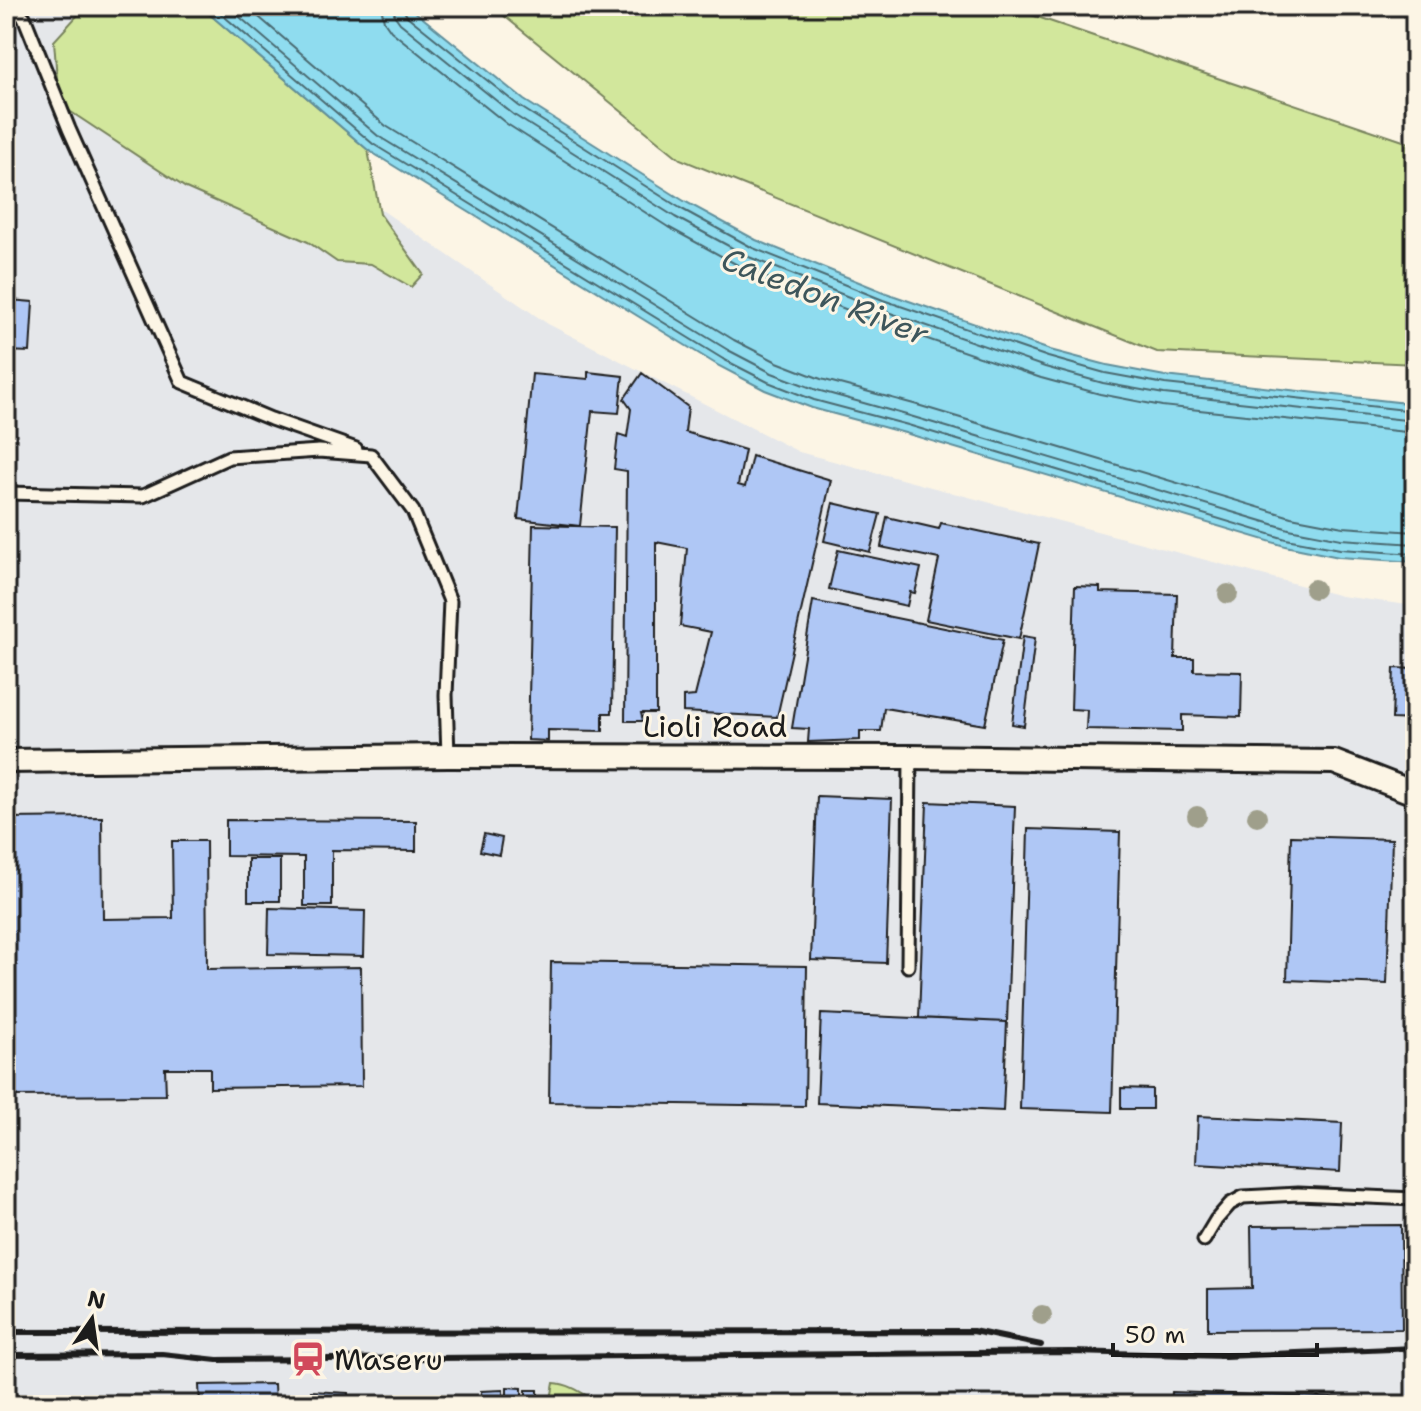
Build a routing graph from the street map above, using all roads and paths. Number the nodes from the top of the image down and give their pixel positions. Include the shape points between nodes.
1 (10, 6) edge
2 (371, 455) junction
3 (6, 493) edge
4 (448, 756) junction
5 (910, 757) junction
6 (6, 761) edge
7 (1415, 797) edge
8 (908, 966) dead end
9 (1415, 1199) edge
10 (1204, 1240) dead end

1 - 2 lane via 24,17 182,382
2 - 3 lane via 319,451 229,457 143,496
2 - 4 lane via 413,511 450,601
4 - 5 street, Lioli Road
4 - 6 street, Lioli Road
5 - 7 street, Lioli Road via 1334,762
5 - 8 lane
9 - 10 lane via 1243,1197 1230,1204

